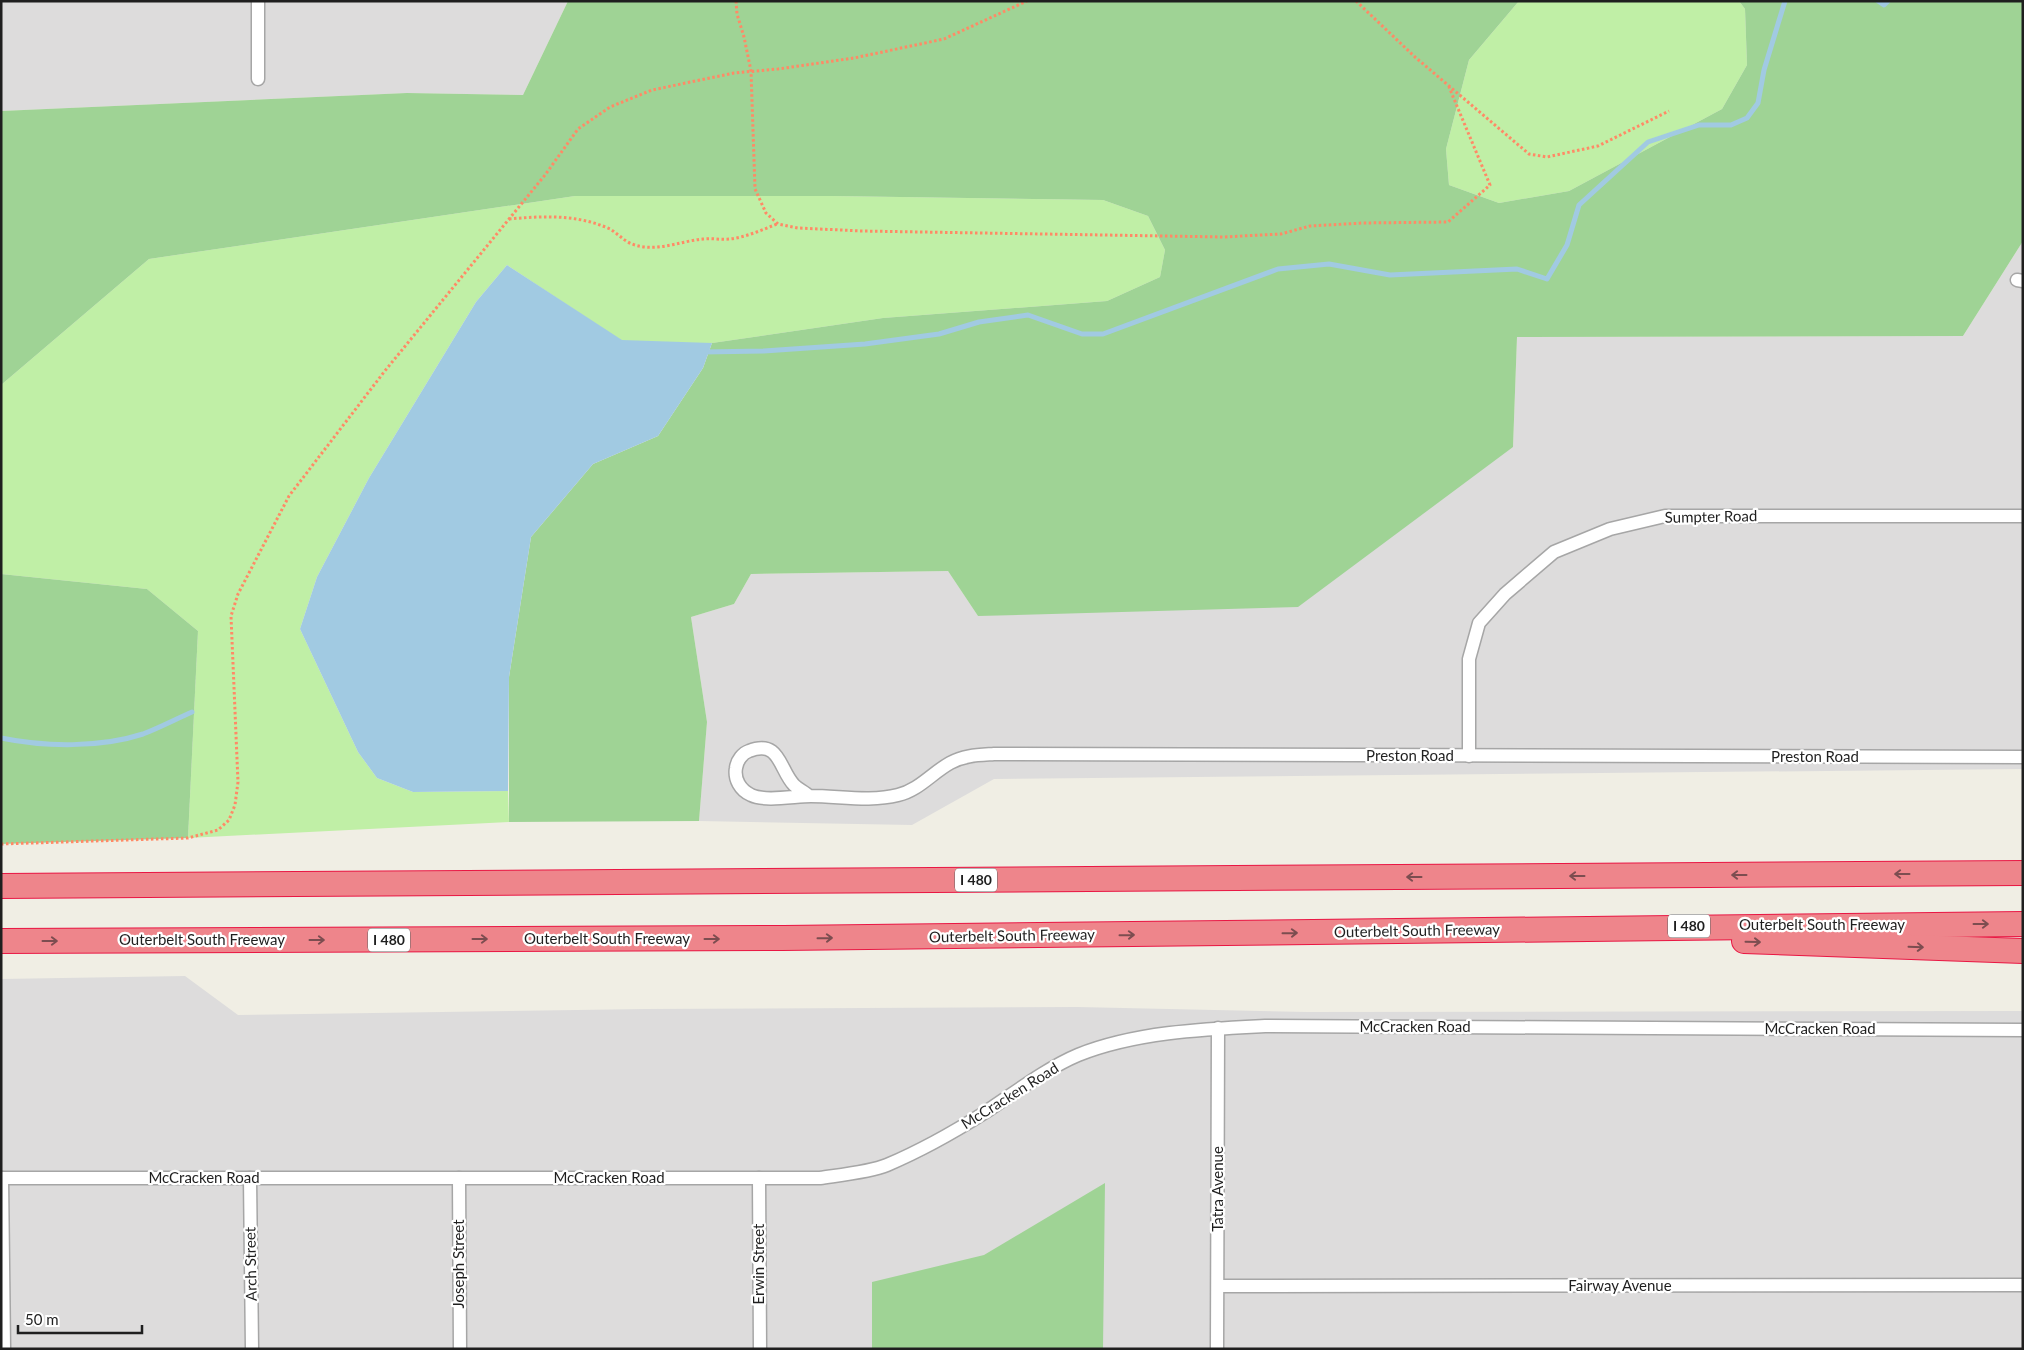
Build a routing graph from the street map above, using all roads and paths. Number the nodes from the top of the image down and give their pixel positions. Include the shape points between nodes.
1 (258, 1) edge
2 (736, 1) edge
3 (1028, 1) edge
4 (1356, 1) edge
5 (751, 71) junction
6 (258, 79) dead end
7 (1449, 87) junction
8 (1669, 111) dead end
9 (508, 220) junction
10 (778, 224) junction
11 (2023, 516) edge
12 (1469, 756) junction
13 (2023, 757) edge
14 (810, 796) junction
15 (1, 844) edge
16 (2023, 864) edge
17 (2023, 873) edge
18 (1950, 874) junction
19 (1, 886) edge
20 (2023, 924) edge
21 (1355, 932) junction
22 (1, 941) edge
23 (2023, 951) edge
24 (1218, 1028) junction
25 (2023, 1030) edge
26 (2, 1178) edge
27 (250, 1178) junction
28 (458, 1178) junction
29 (759, 1178) junction
30 (2023, 1285) edge
31 (1218, 1286) junction
32 (4, 1349) edge
33 (252, 1349) edge
34 (460, 1349) edge
35 (760, 1349) edge
36 (1217, 1349) edge

1 - 6 street
2 - 5 path
3 - 5 path via 944,39 854,58
4 - 7 path
5 - 9 path via 652,90 610,107 578,129
5 - 10 path via 755,189 766,213
7 - 8 path via 1529,154 1547,157 1598,146
7 - 10 path via 1490,185 1448,222 1310,226 1280,234 1223,237 862,231
9 - 10 path via 540,216 584,219 611,230 631,244 654,247 703,239 730,239
9 - 15 path via 384,372 289,496 238,594 231,616 238,782 229,820 218,830 188,838
11 - 12 street, Sumpter Road via 1665,516 1610,529 1554,552 1505,594 1479,623 1469,659
12 - 13 street, Preston Road
12 - 14 street, Preston Road via 994,754 965,756 900,795 885,798
14 - 14 street, Preston Road via 794,785 772,750 758,748 744,753 736,765 735,776 741,789 752,796
16 - 18 highway
17 - 18 highway, I 480
18 -> 19 highway, I 480
21 -> 20 highway, Outerbelt South Freeway / I 480
22 -> 21 highway, Outerbelt South Freeway / I 480 via 766,939
21 -> 23 highway
24 - 25 street, McCracken Road
24 - 29 street, McCracken Road via 1133,1039 1078,1055 983,1114 886,1166 820,1178
24 - 31 street, Tatra Avenue
26 - 27 street, McCracken Road
26 - 32 street
27 - 28 street, McCracken Road
27 - 33 street, Arch Street
28 - 29 street, McCracken Road
28 - 34 street, Joseph Street
29 - 35 street, Erwin Street
30 - 31 street, Fairway Avenue
31 - 36 street, Tatra Avenue

